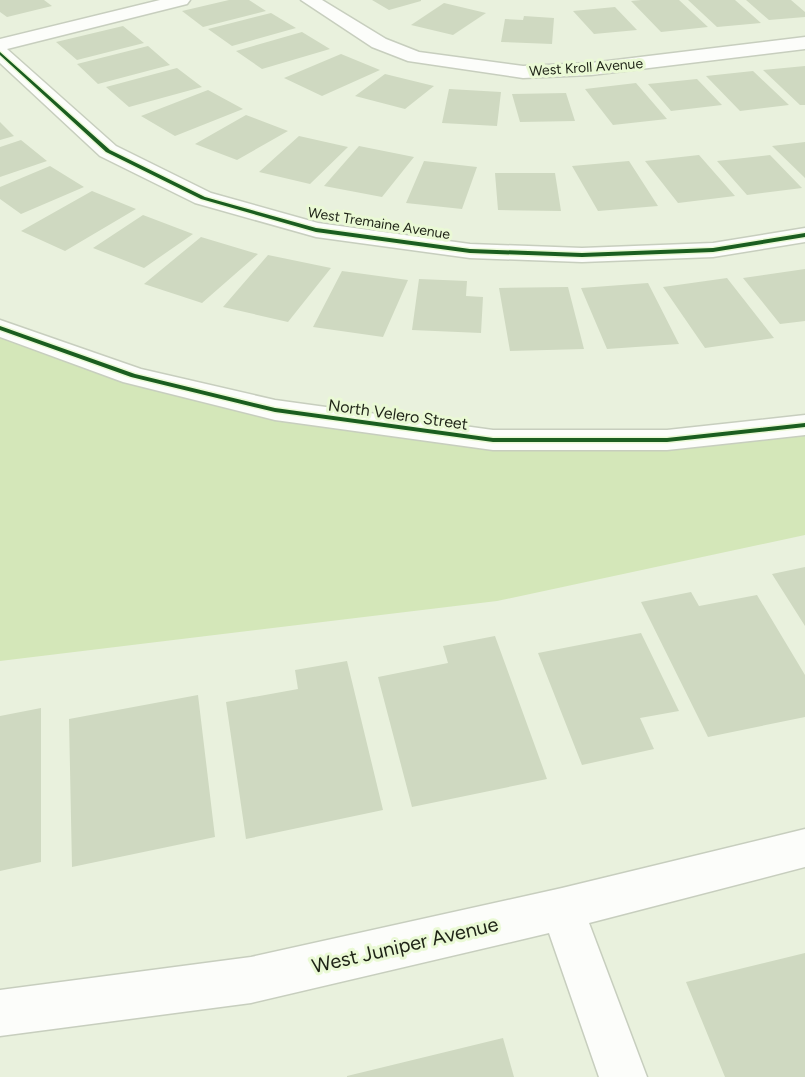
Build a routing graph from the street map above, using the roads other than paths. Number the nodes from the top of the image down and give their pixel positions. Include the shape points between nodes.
1 (181, 0) edge
2 (310, 0) edge
3 (805, 42) edge
4 (0, 45) edge
5 (0, 53) edge
6 (805, 236) edge
7 (0, 328) edge
8 (805, 425) edge
9 (805, 848) edge
10 (562, 909) junction
11 (0, 1013) edge
12 (623, 1077) edge

1 - 4 street
2 - 3 street, West Kroll Avenue via 379,43 415,57 523,72 591,69
5 - 6 street, West Tremaine Avenue via 108,152 203,198 316,230 470,251 582,255 713,250
7 - 8 street, North Velero Street via 133,376 275,410 492,440 667,440
9 - 10 street, West Juniper Avenue
10 - 11 street, West Juniper Avenue via 251,980
10 - 12 street

